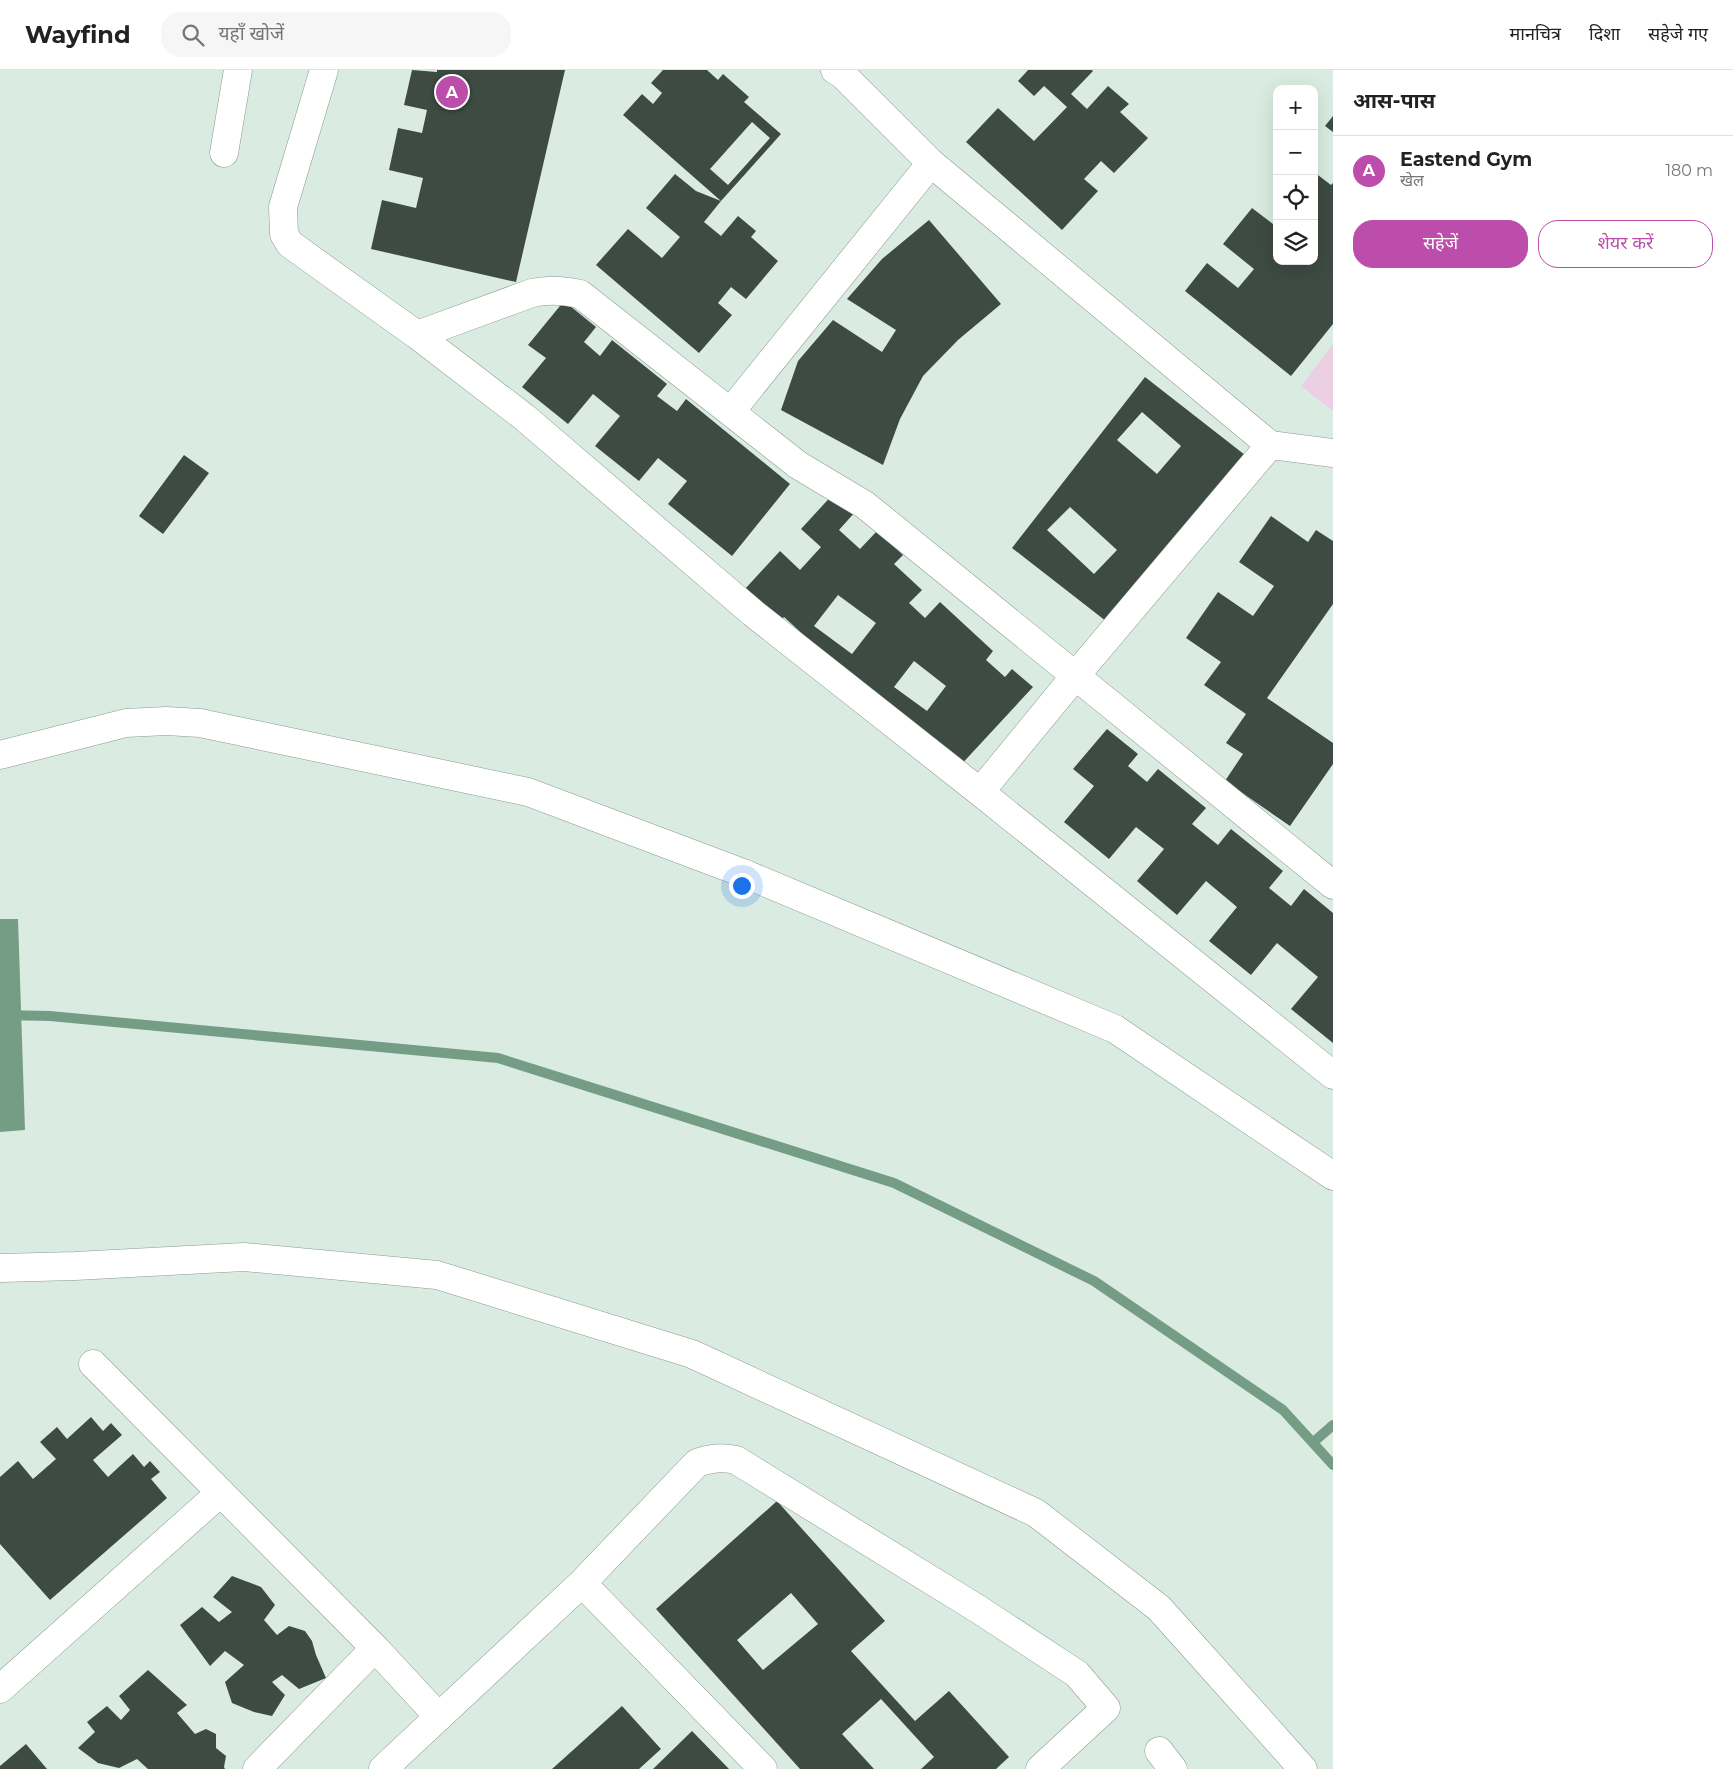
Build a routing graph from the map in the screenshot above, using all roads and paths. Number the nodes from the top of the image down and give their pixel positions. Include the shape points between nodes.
1 (238, 70) edge
2 (324, 70) edge
3 (841, 71) edge
4 (224, 153) dead end
5 (931, 163) junction
6 (417, 335) junction
7 (731, 411) junction
8 (1270, 445) junction
9 (1333, 453) edge
10 (1076, 675) junction
11 (0, 754) edge
12 (980, 792) junction
13 (1333, 885) edge
14 (1333, 1075) edge
15 (1333, 1176) edge
16 (0, 1268) edge
17 (94, 1364) dead end
18 (220, 1493) junction
19 (582, 1583) junction
20 (375, 1648) junction
21 (0, 1689) edge
22 (438, 1717) junction
23 (257, 1769) edge
24 (383, 1769) edge
25 (763, 1769) edge
26 (1040, 1769) edge
27 (1303, 1769) edge

1 - 4 street
2 - 6 street via 283,207 284,234 290,244
3 - 5 street
5 - 7 street
5 - 8 street
6 - 7 street via 532,293 547,290 572,292 580,294
6 - 12 street via 524,417 753,613
7 - 10 street via 798,465 865,505
8 - 9 street
8 - 10 street
10 - 12 street
10 - 13 street
11 - 15 street via 126,723 200,723 528,792 743,873 1115,1029
12 - 14 street
16 - 27 street via 244,1256 437,1275 692,1354 1036,1513 1159,1608
17 - 18 street
18 - 20 street
18 - 21 street
19 - 22 street
19 - 25 street
19 - 26 street via 697,1463 724,1457 736,1460 1077,1674 1106,1708
20 - 22 street
20 - 23 street
22 - 24 street

